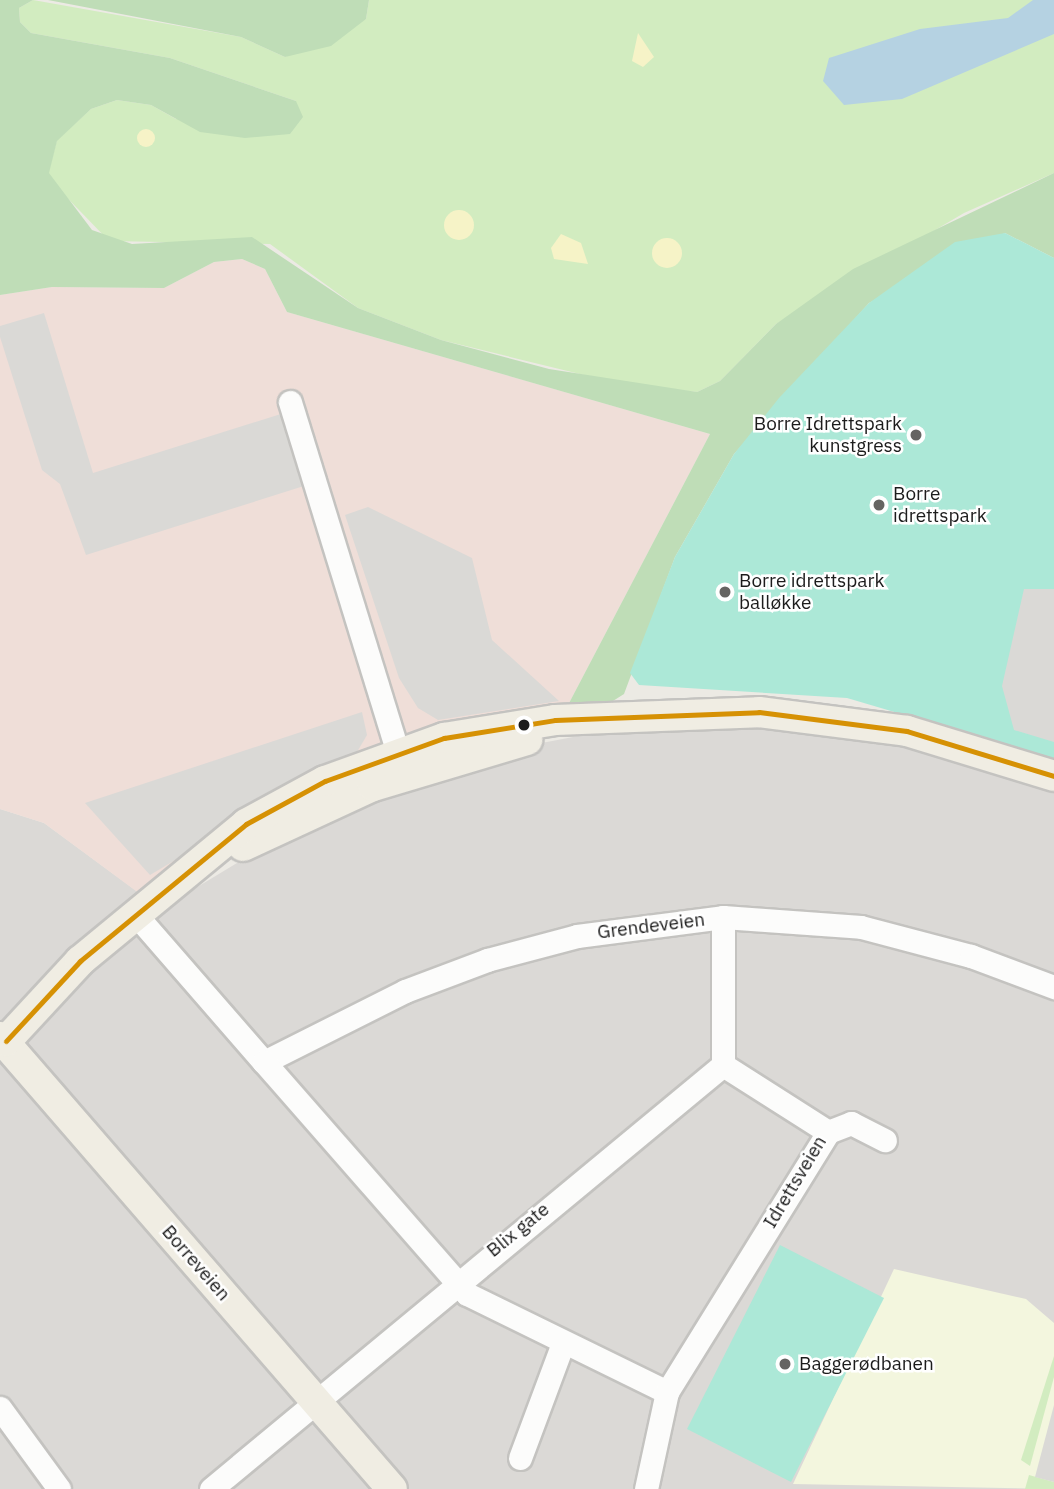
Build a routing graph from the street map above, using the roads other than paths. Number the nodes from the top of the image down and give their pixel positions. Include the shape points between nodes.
1 (289, 402) dead end
2 (401, 763) junction
3 (1054, 776) edge
4 (136, 915) junction
5 (723, 917) junction
6 (1054, 986) edge
7 (3, 1039) edge
8 (264, 1062) junction
9 (723, 1065) junction
10 (828, 1132) junction
11 (885, 1140) dead end
12 (454, 1282) junction
13 (563, 1343) junction
14 (667, 1392) junction
15 (319, 1404) junction
16 (0, 1408) edge
17 (520, 1458) dead end
18 (59, 1489) edge
19 (211, 1489) edge
20 (392, 1489) edge
21 (646, 1489) edge

1 - 2 street
2 - 3 main road via 588,722 702,712 795,714 919,734
2 - 4 main road via 219,852
4 - 7 main road via 80,961
4 - 8 street
5 - 6 street, Grendeveien via 861,927 971,956
5 - 8 street, Grendeveien via 577,936 487,960 405,991
5 - 9 street
7 - 15 main road, Borreveien
8 - 12 street
9 - 10 street, Idrettsveien
9 - 12 street, Blix gate
10 - 11 street via 851,1123
10 - 14 street, Idrettsveien
12 - 13 street
12 - 15 street, Blix gate
13 - 14 street
13 - 17 street
14 - 21 street, Idrettsveien
15 - 19 street, Blix gate
15 - 20 main road, Borreveien
16 - 18 street

